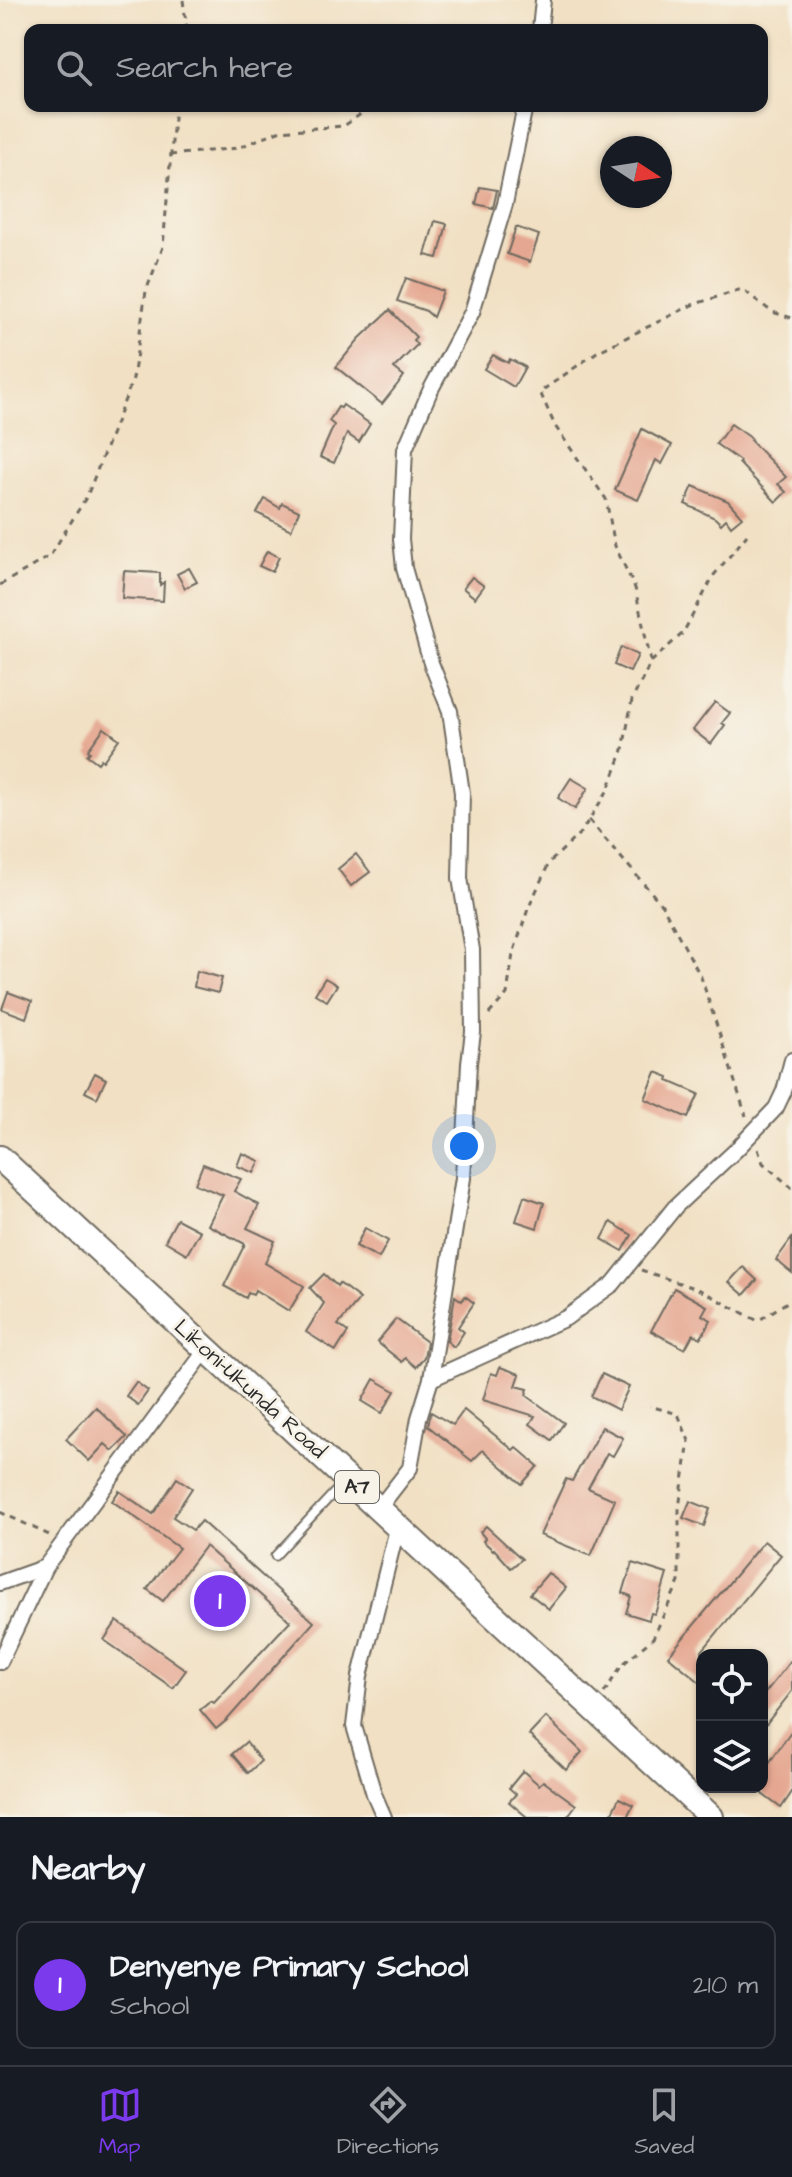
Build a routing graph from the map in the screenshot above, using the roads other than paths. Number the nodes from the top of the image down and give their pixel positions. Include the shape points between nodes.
1 (543, 0) edge
2 (541, 24) edge
3 (524, 112) edge
4 (792, 1060) edge
5 (0, 1158) edge
6 (206, 1350) junction
7 (431, 1379) junction
8 (348, 1478) junction
9 (379, 1508) junction
10 (398, 1525) junction
11 (275, 1556) dead end
12 (45, 1567) junction
13 (0, 1583) edge
14 (0, 1662) edge
15 (384, 1817) edge
16 (711, 1817) edge

1 - 2 street
3 - 7 street via 505,204 472,312 405,449 404,568 450,711 462,793 460,878 472,950 473,1032 463,1178
4 - 7 street via 776,1108 675,1207 613,1284 566,1318
5 - 6 highway, Likoni-Ukunda Road / A7
6 - 8 highway, Likoni-Ukunda Road / A7
6 - 12 street
7 - 9 street via 410,1468
8 - 9 highway, Likoni-Ukunda Road / A7
8 - 11 lane
9 - 10 highway, Likoni-Ukunda Road / A7
10 - 15 street via 360,1676 354,1726
10 - 16 highway, Likoni-Ukunda Road / A7
12 - 13 street
12 - 14 street

